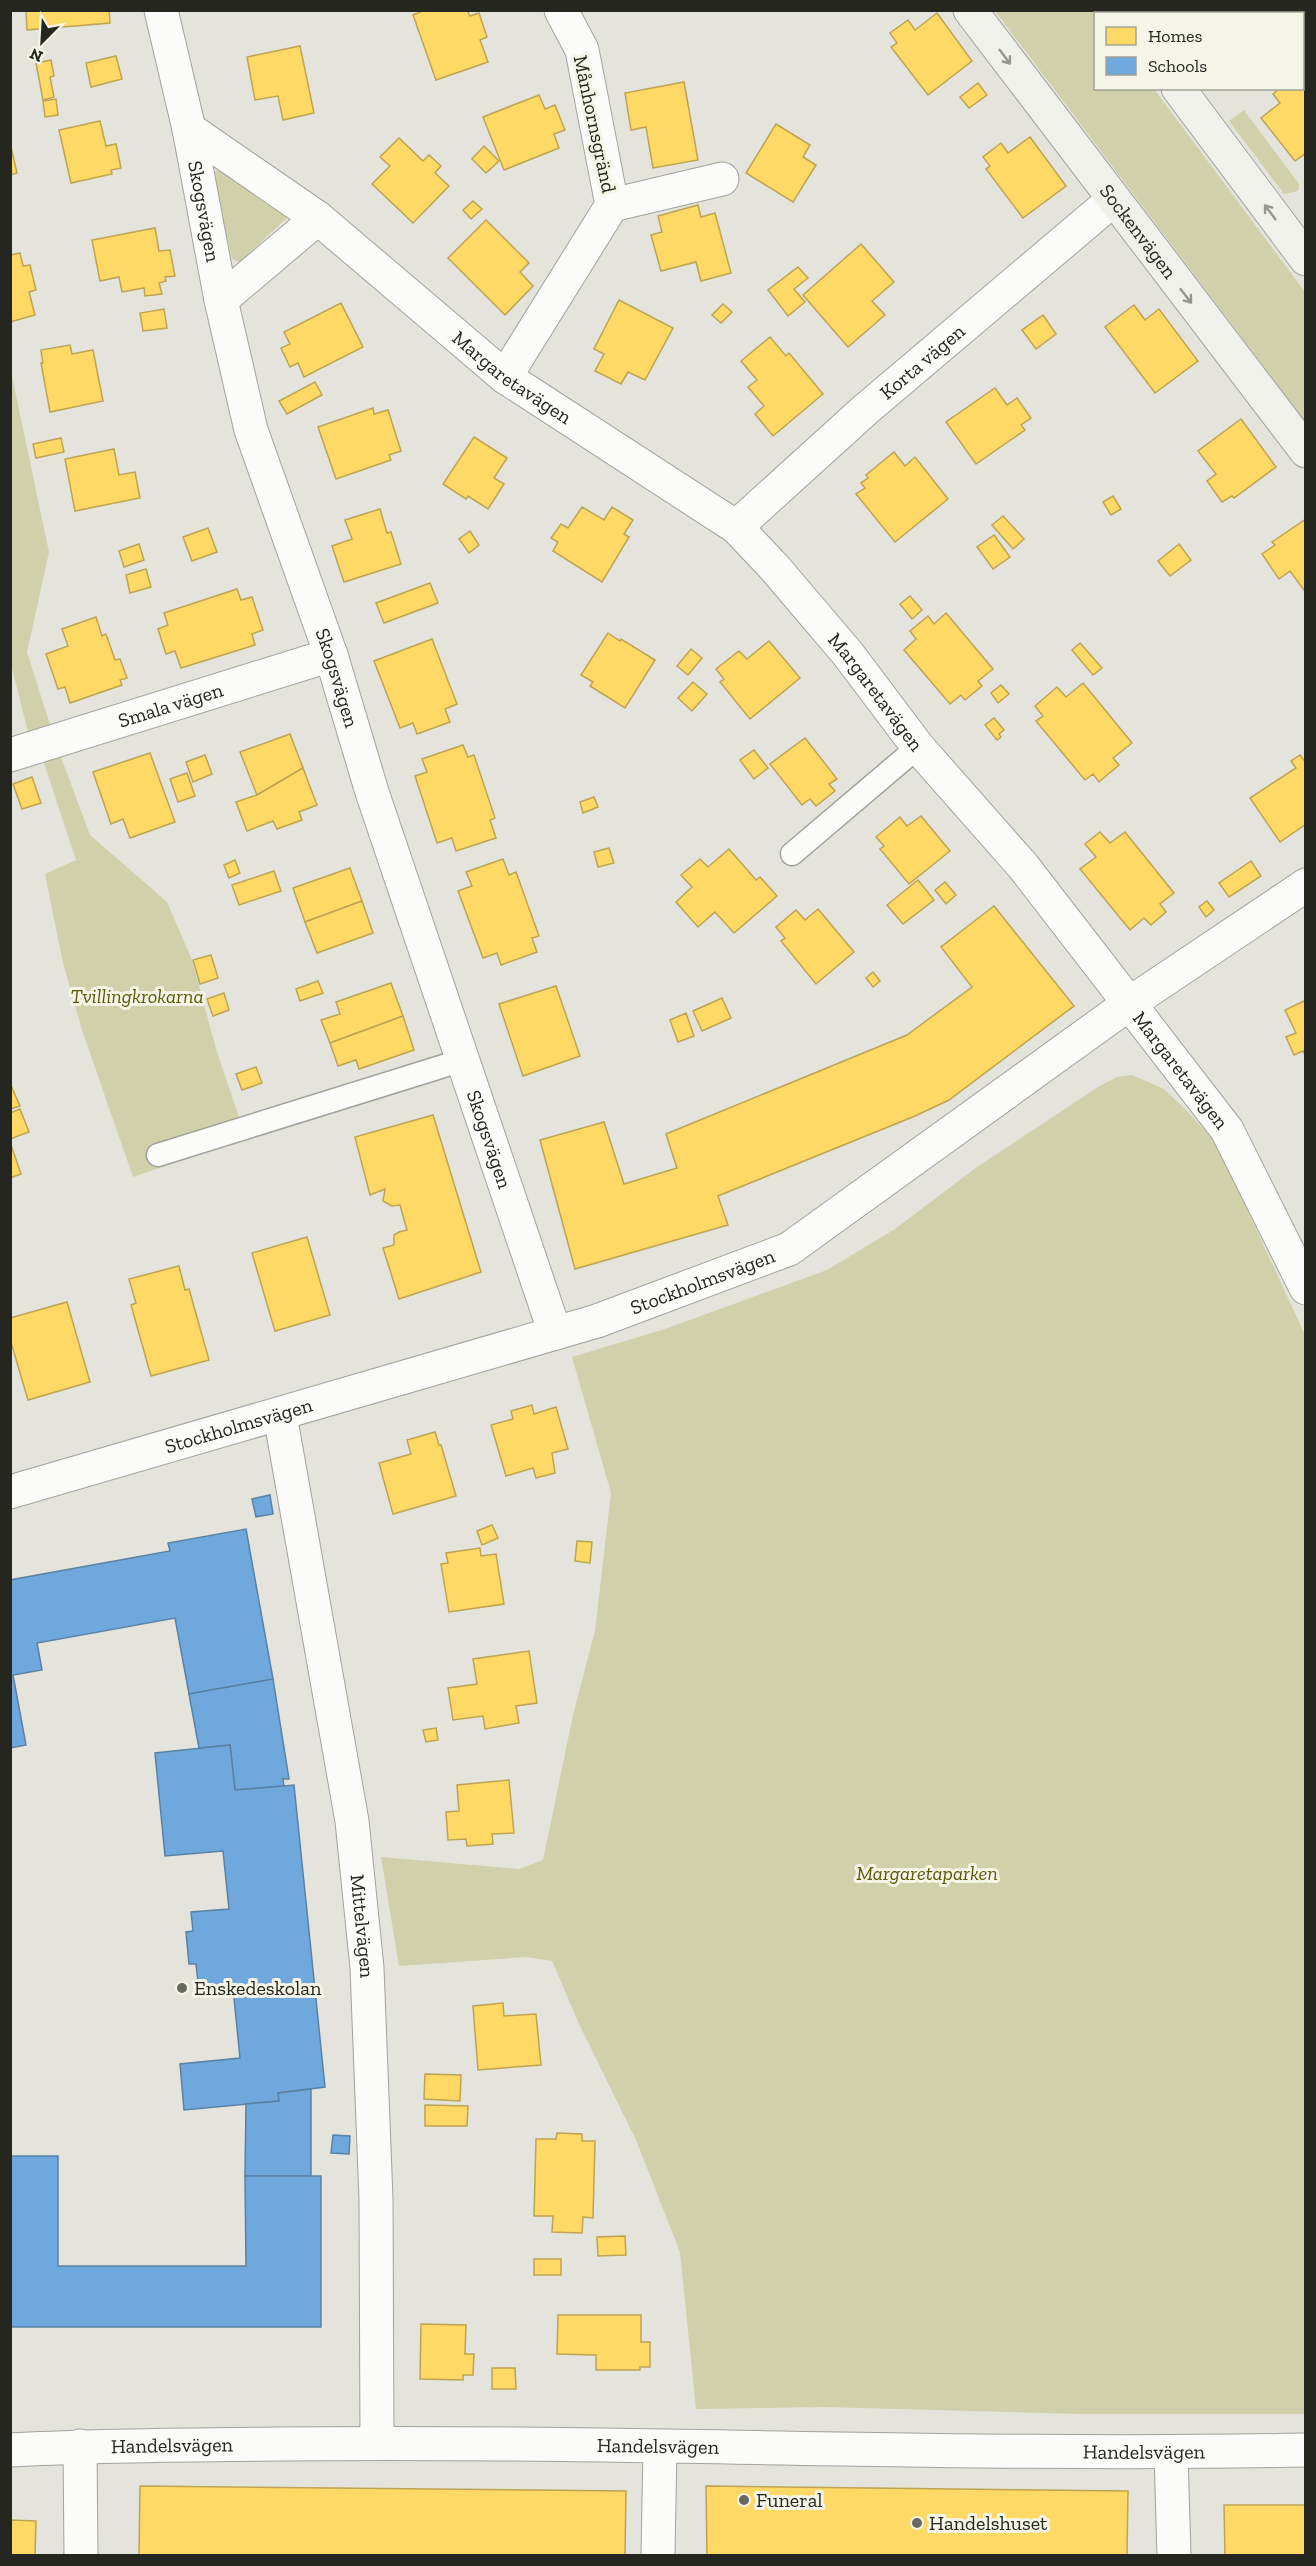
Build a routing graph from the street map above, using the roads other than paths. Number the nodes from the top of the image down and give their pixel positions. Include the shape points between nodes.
1 (161, 10) edge
2 (561, 10) edge
3 (970, 10) edge
4 (1179, 90) edge
5 (189, 129) junction
6 (722, 179) dead end
7 (1113, 200) junction
8 (612, 206) junction
9 (318, 218) junction
10 (1305, 259) edge
11 (221, 300) junction
12 (505, 377) junction
13 (1305, 451) edge
14 (736, 527) junction
15 (330, 655) junction
16 (918, 747) junction
17 (10, 754) edge
18 (792, 854) dead end
19 (1305, 885) edge
20 (1130, 1003) junction
21 (463, 1060) junction
22 (158, 1155) dead end
23 (1305, 1288) edge
24 (555, 1333) junction
25 (280, 1415) junction
26 (10, 1492) edge
27 (377, 2443) junction
28 (80, 2446) junction
29 (660, 2446) junction
30 (10, 2450) edge
31 (1305, 2450) edge
32 (1171, 2453) junction
33 (81, 2556) edge
34 (658, 2556) edge
35 (1174, 2556) edge

1 - 5 street, Skogsvägen
2 - 8 street, Månhornsgränd via 582,50
3 -> 7 street, Sockenvägen
10 -> 4 street
5 - 9 street, Margaretavägen
5 - 11 street, Skogsvägen
6 - 8 street, Månhornsgränd
7 -> 13 street, Sockenvägen
7 - 14 street, Korta vägen via 865,410
8 - 12 street, Månhornsgränd
9 - 11 street
9 - 12 street, Margaretavägen
11 - 15 street, Skogsvägen via 250,430
12 - 14 street, Margaretavägen
14 - 16 street, Margaretavägen via 848,654
15 - 17 street, Smala vägen
15 - 21 street, Skogsvägen
16 - 18 lane
16 - 20 street, Margaretavägen via 1023,866
19 - 20 street, Stockholmsvägen
20 - 23 street, Margaretavägen via 1227,1130
20 - 24 street, Stockholmsvägen via 789,1249
21 - 22 lane
21 - 24 street, Skogsvägen
24 - 25 street, Stockholmsvägen
25 - 26 street, Stockholmsvägen
25 - 27 street, Mittelvägen via 352,1821 366,1957 376,2199
27 - 28 street, Handelsvägen
27 - 29 street, Handelsvägen
28 - 30 street, Handelsvägen
28 - 33 street
29 - 32 street, Handelsvägen
29 - 34 street
31 - 32 street, Handelsvägen
32 - 35 street

